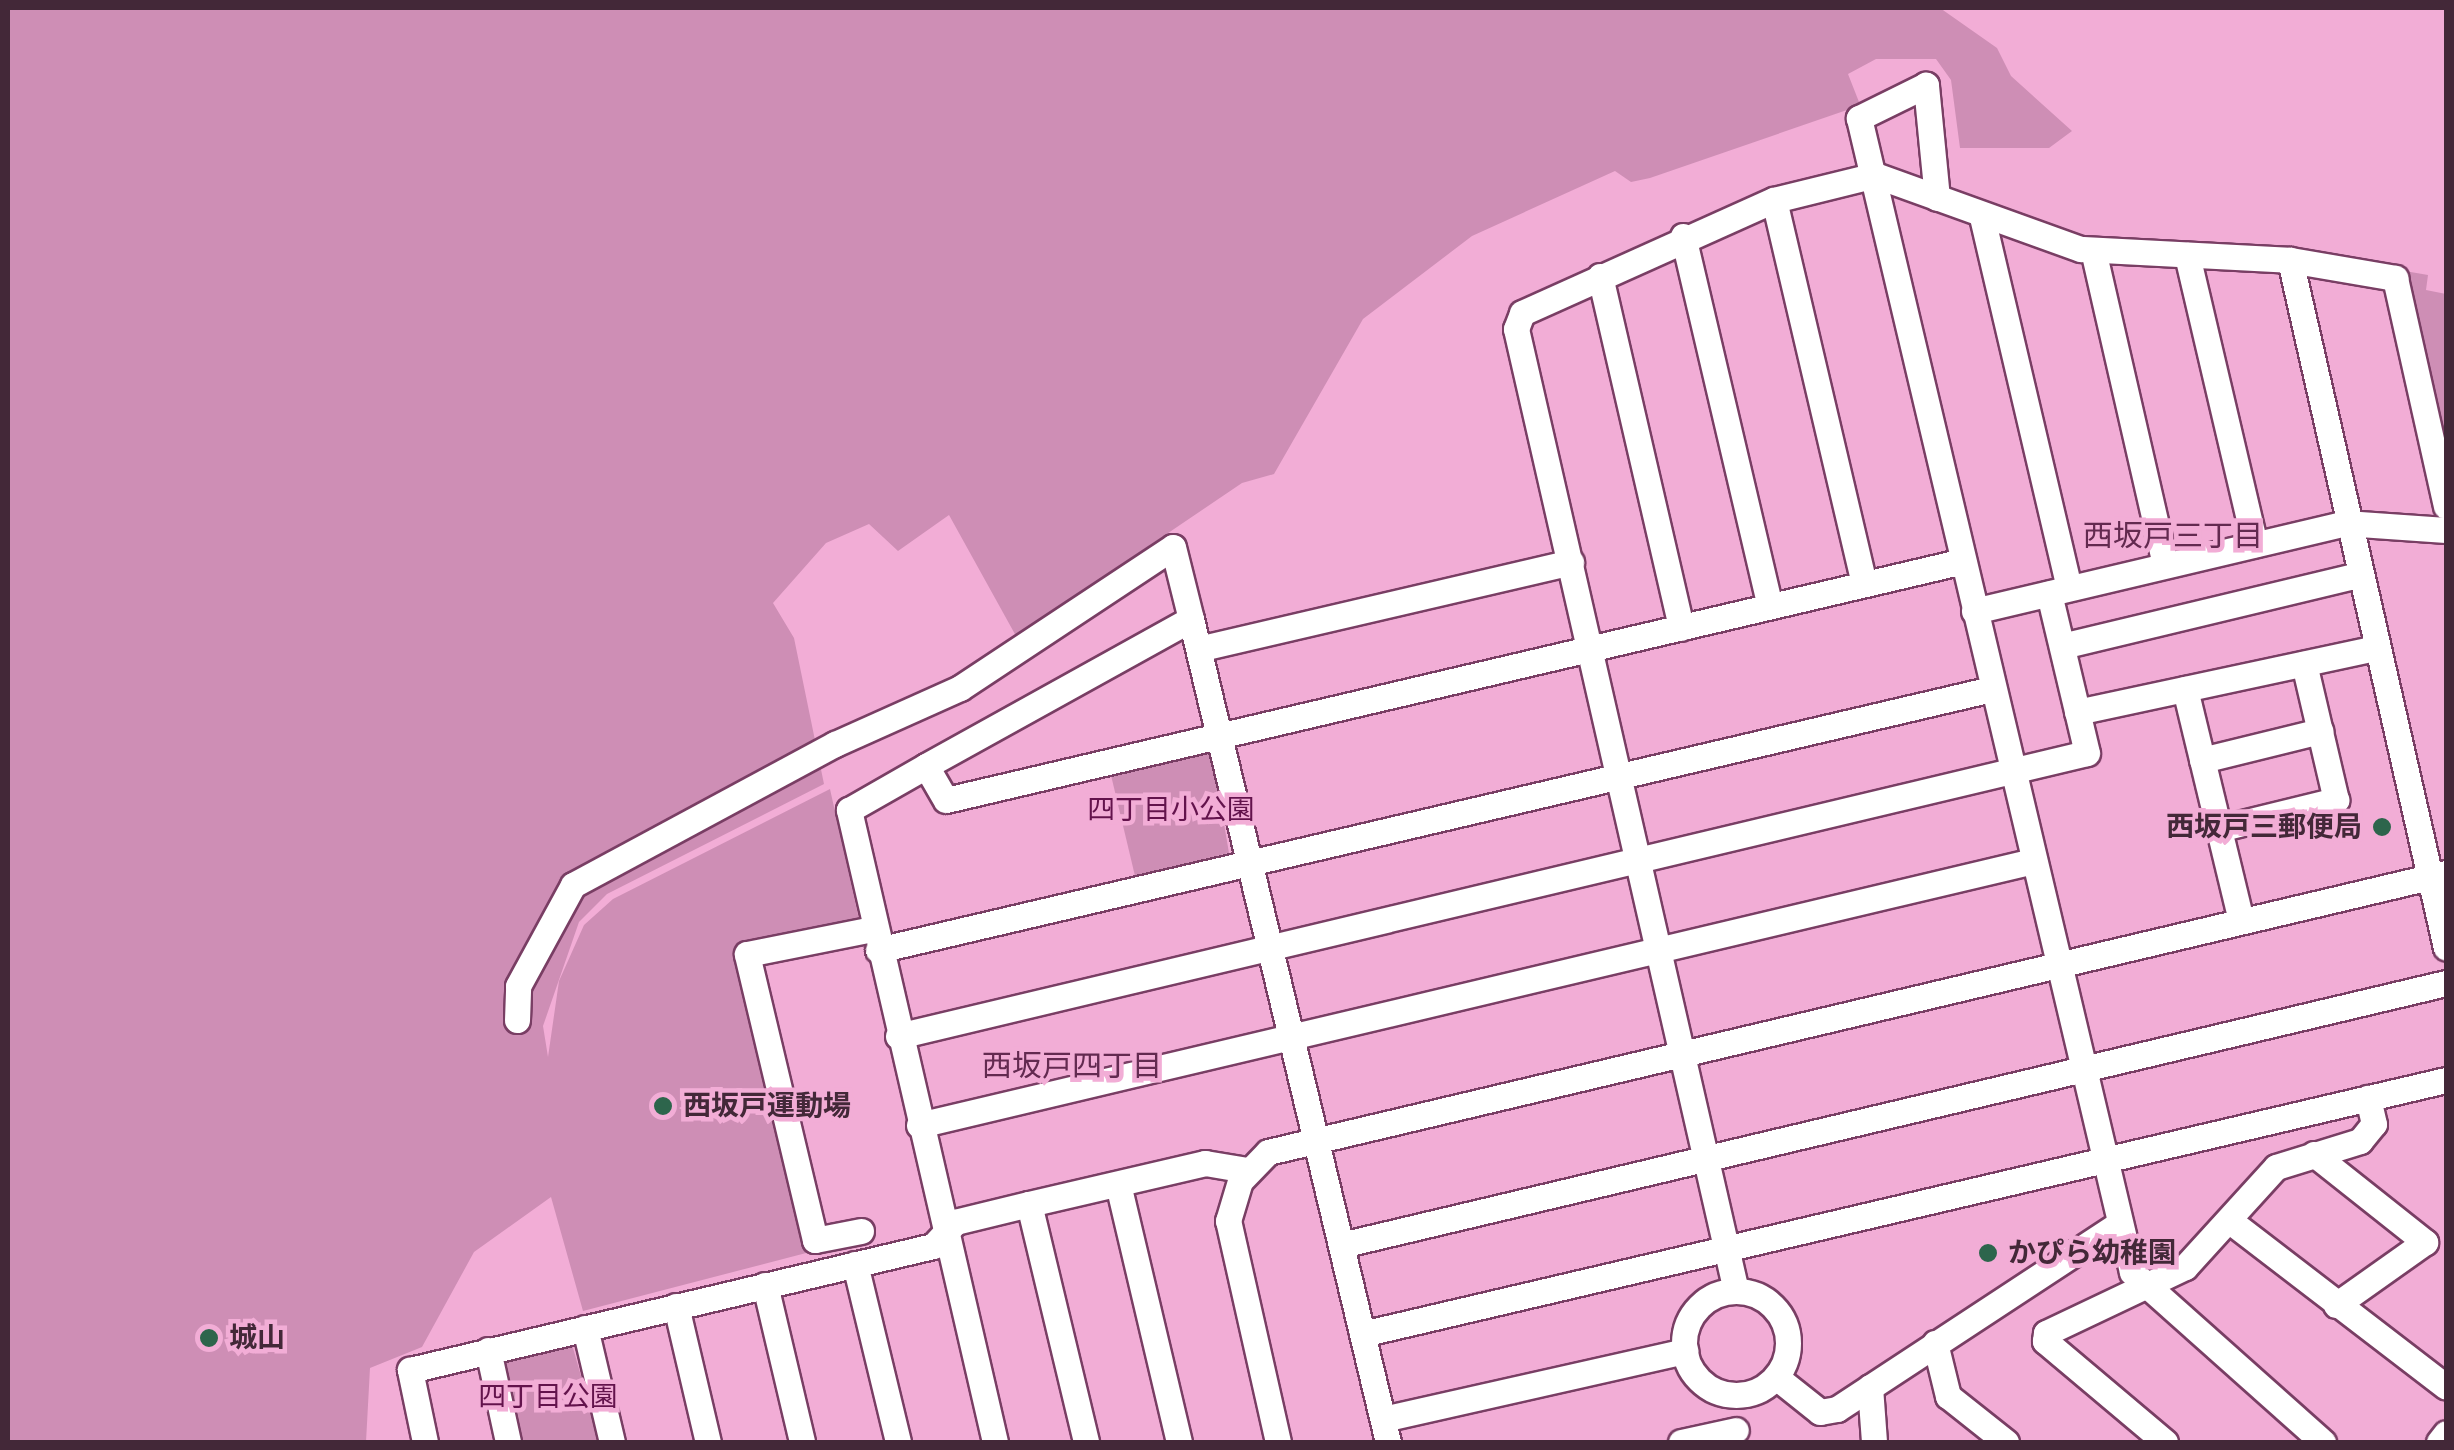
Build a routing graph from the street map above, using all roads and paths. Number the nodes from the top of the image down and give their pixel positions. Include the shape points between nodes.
1 (1875, 175) junction
2 (1937, 198) junction
3 (1774, 200) junction
4 (1982, 217) junction
5 (1684, 236) junction
6 (2093, 250) junction
7 (2187, 255) junction
8 (2290, 260) junction
9 (1600, 276) junction
10 (2446, 506) edge
11 (2345, 523) junction
12 (2446, 530) edge
13 (2255, 544) junction
14 (1962, 560) junction
15 (1571, 562) junction
16 (2165, 565) junction
17 (2358, 575) junction
18 (1864, 584) junction
19 (2059, 590) junction
20 (1770, 606) junction
21 (1974, 611) junction
22 (1191, 619) junction
23 (1682, 628) junction
24 (2062, 646) junction
25 (1592, 647) junction
26 (1202, 648) junction
27 (2376, 648) junction
28 (2304, 664) junction
29 (1992, 689) junction
30 (2185, 689) junction
31 (2077, 712) junction
32 (2320, 731) junction
33 (1220, 739) junction
34 (2202, 760) junction
35 (926, 766) junction
36 (2011, 773) junction
37 (1620, 774) junction
38 (2218, 829) junction
39 (1250, 861) junction
40 (1640, 861) junction
41 (2033, 861) junction
42 (2438, 874) edge
43 (2241, 920) junction
44 (875, 939) junction
45 (1270, 948) junction
46 (2446, 948) edge
47 (1660, 950) junction
48 (2056, 964) junction
49 (2446, 984) edge
50 (516, 1020) dead end
51 (898, 1036) junction
52 (1291, 1038) junction
53 (1684, 1046) junction
54 (2082, 1071) junction
55 (2446, 1080) edge
56 (2368, 1098) junction
57 (919, 1125) junction
58 (1313, 1139) junction
59 (2314, 1154) junction
60 (1710, 1155) junction
61 (2104, 1161) junction
62 (1248, 1170) junction
63 (1118, 1184) junction
64 (1029, 1204) junction
65 (2230, 1221) junction
66 (2119, 1224) junction
67 (916, 1228) dead end
68 (944, 1228) junction
69 (861, 1231) dead end
70 (1341, 1245) junction
71 (1732, 1248) junction
72 (855, 1264) junction
73 (765, 1285) junction
74 (2141, 1289) junction
75 (1736, 1290) junction
76 (2336, 1305) junction
77 (676, 1306) junction
78 (585, 1328) junction
79 (1362, 1334) junction
80 (1935, 1343) junction
81 (488, 1350) junction
82 (1685, 1352) junction
83 (1776, 1378) junction
84 (1870, 1387) junction
85 (2446, 1387) edge
86 (1731, 1394) junction
87 (1385, 1431) edge
88 (2446, 1433) edge
89 (1736, 1436) edge
90 (424, 1442) edge
91 (508, 1442) edge
92 (612, 1442) edge
93 (708, 1442) edge
94 (802, 1442) edge
95 (898, 1442) edge
96 (996, 1442) edge
97 (1086, 1442) edge
98 (1179, 1442) edge
99 (1278, 1442) edge
100 (1681, 1442) edge
101 (1874, 1442) edge
102 (2006, 1442) edge
103 (2164, 1442) edge
104 (2322, 1442) edge
105 (2440, 1442) edge

1 - 2 street
1 - 2 street via 1858,118 1926,85
1 - 3 street
1 - 14 street
2 - 4 street
3 - 5 street
3 - 18 street
4 - 6 street
4 - 19 street
5 - 9 street
5 - 20 street
6 - 7 street
6 - 16 street
7 - 8 street
7 - 13 street
8 - 10 street via 2395,278
8 - 11 street
9 - 15 street via 1515,321
9 - 23 street
11 - 12 street
11 - 13 street
11 - 17 street
13 - 16 street
14 - 18 street
14 - 21 street
15 - 25 street
15 - 26 street
16 - 19 street
17 - 24 street
17 - 27 street
18 - 20 street
19 - 21 street
19 - 24 street
20 - 23 street
21 - 29 street
22 - 26 street
22 - 35 street
22 - 50 street via 1178,554 1164,546 960,688 835,744 573,885 518,986
23 - 25 street
24 - 31 street
25 - 33 street
25 - 37 street
26 - 33 street
27 - 28 street
27 - 42 street
28 - 30 street
28 - 32 street
29 - 36 street
29 - 37 street
30 - 31 street
30 - 34 street
31 - 36 street via 2087,753
32 - 34 street
32 - 38 street via 2336,800
33 - 35 street via 946,800
33 - 39 street
34 - 38 street
35 - 44 street via 846,814
36 - 40 street
36 - 41 street
37 - 39 street
37 - 40 street
38 - 43 street
39 - 44 street
39 - 45 street
40 - 45 street
40 - 47 street
41 - 47 street
41 - 48 street
42 - 43 street
42 - 46 street
43 - 48 street
44 - 51 street
44 - 69 street via 747,954 816,1240
45 - 51 street
45 - 52 street
47 - 52 street
47 - 53 street
48 - 53 street
48 - 54 street
49 - 54 street
51 - 57 street
52 - 57 street
52 - 58 street
53 - 58 street
53 - 60 street
54 - 60 street
54 - 61 street
55 - 56 street
56 - 59 street via 2369,1132
56 - 61 street
57 - 68 street
58 - 62 street via 1268,1152
58 - 70 street
59 - 65 street via 2276,1167
59 - 76 street via 2425,1242
60 - 70 street
60 - 71 street
61 - 66 street
61 - 71 street
62 - 63 street via 1205,1164
62 - 99 street via 1228,1220
63 - 64 street
63 - 98 street
64 - 68 street
64 - 97 street
65 - 74 street via 2190,1263
65 - 76 street
66 - 74 street
66 - 80 street
67 - 68 street
68 - 72 street via 933,1246
68 - 96 street
70 - 79 street
71 - 75 street
71 - 79 street
72 - 73 street
72 - 95 street
73 - 77 street
73 - 94 street
74 - 103 street via 2044,1341
74 - 104 street
75 - 82 street via 1694,1313
75 - 83 street via 1760,1296 1782,1319 1787,1350
76 - 85 street
77 - 78 street
77 - 93 street
78 - 81 street
78 - 92 street
79 - 87 street
80 - 84 street
80 - 102 street via 1948,1396
81 - 90 street via 410,1370
81 - 91 street
82 - 86 street via 1701,1380
82 - 87 street
83 - 84 street via 1820,1412
83 - 86 street
84 - 101 street
86 - 89 street
88 - 105 street
89 - 100 street

